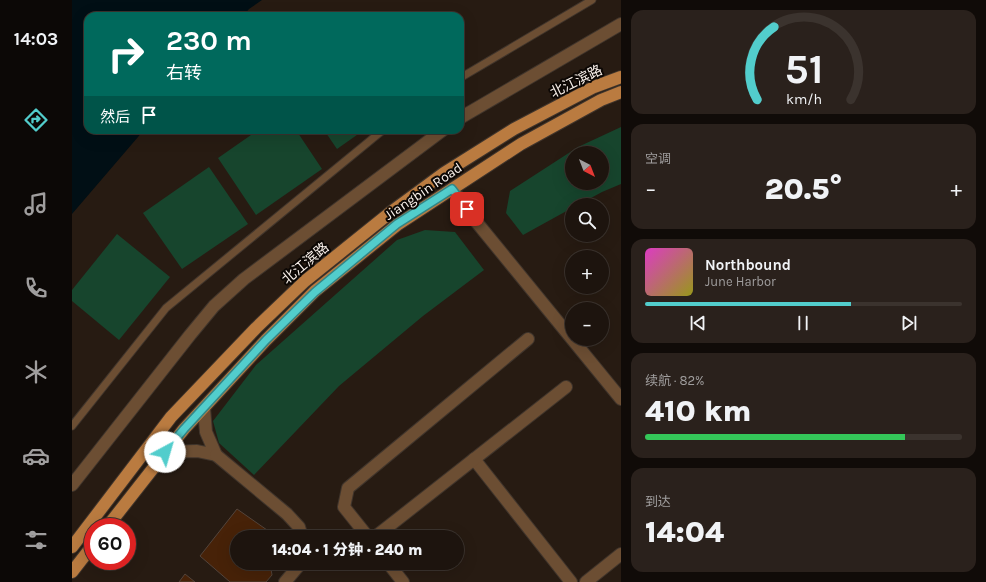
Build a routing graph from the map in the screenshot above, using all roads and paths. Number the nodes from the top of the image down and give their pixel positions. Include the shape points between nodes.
1 (592, 0) edge
2 (621, 24) edge
3 (464, 76) edge
4 (621, 76) edge
5 (621, 92) edge
6 (464, 116) edge
7 (378, 134) edge
8 (438, 134) edge
9 (452, 189) junction
10 (528, 339) dead end
11 (566, 387) dead end
12 (621, 399) edge
13 (204, 408) junction
14 (72, 426) edge
15 (165, 452) junction
16 (216, 455) junction
17 (474, 459) junction
18 (72, 485) edge
19 (114, 518) edge
20 (300, 530) edge
21 (362, 530) edge
22 (384, 530) edge
23 (72, 547) edge
24 (621, 554) edge
25 (84, 557) edge
26 (295, 570) edge
27 (394, 570) edge
28 (72, 572) edge
29 (286, 582) edge
30 (403, 582) edge
31 (571, 582) edge
32 (586, 582) edge

1 - 3 lane
2 - 6 street
4 - 23 main road, 北江滨路 via 594,87 514,129 444,173 390,212 305,281 256,328 172,417
5 - 9 main road, Jiangbin Road via 601,100 521,144
7 - 14 lane via 166,308
8 - 18 street via 244,279 214,306
9 - 12 street via 474,220
9 - 13 main road, Jiangbin Road via 397,224 315,292 266,340
10 - 21 street via 348,488 344,507
11 - 17 street
13 - 15 main road, Jiangbin Road
13 - 16 street via 206,432
15 - 16 street via 197,451
15 - 19 main road, Jiangbin Road
16 - 20 street via 288,514
17 - 22 street
17 - 31 street
24 - 32 street
25 - 28 main road
26 - 29 street
27 - 30 street

